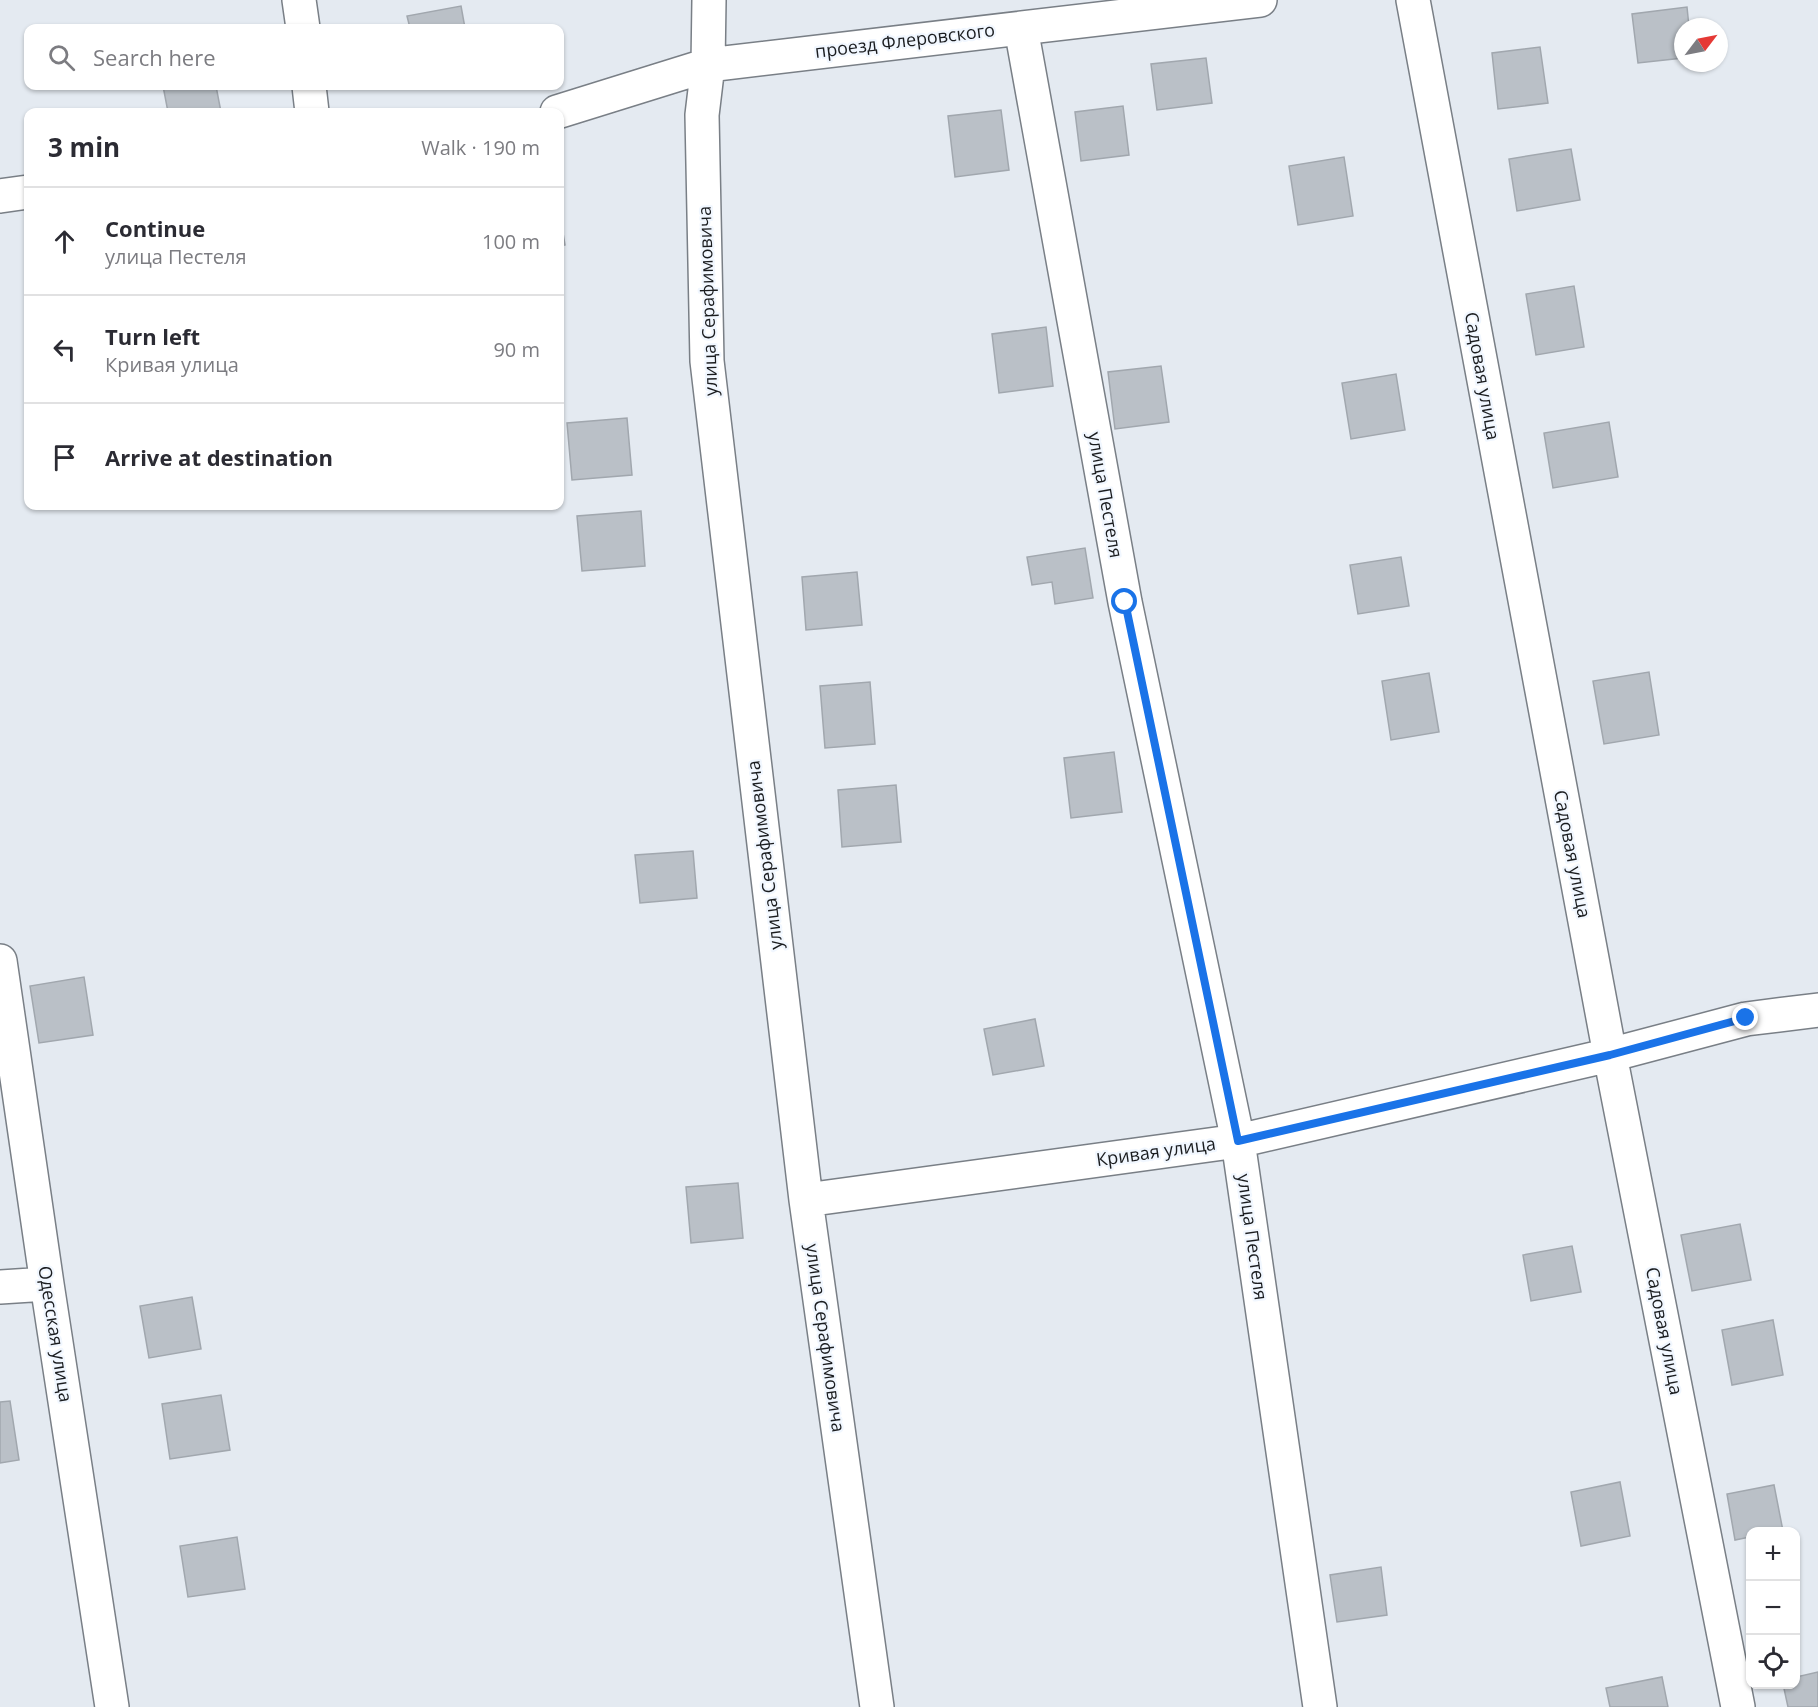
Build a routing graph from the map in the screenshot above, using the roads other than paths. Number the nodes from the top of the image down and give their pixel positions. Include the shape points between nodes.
1 (299, 0) edge
2 (709, 0) edge
3 (1260, 0) edge
4 (1413, 0) edge
5 (302, 24) edge
6 (1020, 28) junction
7 (708, 64) junction
8 (309, 90) edge
9 (312, 108) edge
10 (564, 109) edge
11 (24, 193) edge
12 (0, 196) edge
13 (0, 961) edge
14 (1818, 1010) edge
15 (1610, 1055) junction
16 (1238, 1141) junction
17 (806, 1200) junction
18 (47, 1284) junction
19 (0, 1287) edge
20 (112, 1707) edge
21 (877, 1707) edge
22 (1320, 1707) edge
23 (1738, 1707) edge

1 - 5 street
2 - 7 street, улица Серафимовича
3 - 6 street, проезд Флеровского
4 - 15 street, Садовая улица
6 - 7 street, проезд Флеровского
6 - 16 street, улица Пестеля via 1125,602
7 - 10 street, проезд Флеровского
7 - 17 street, улица Серафимовича via 702,115 707,361
8 - 9 street
11 - 12 street
13 - 18 street, Одесская улица
14 - 15 street, Кривая улица via 1746,1018
15 - 16 street, Кривая улица
15 - 23 street, Садовая улица
16 - 17 street, Кривая улица
16 - 22 street, улица Пестеля
17 - 21 street, улица Серафимовича
18 - 19 street
18 - 20 street, Одесская улица

